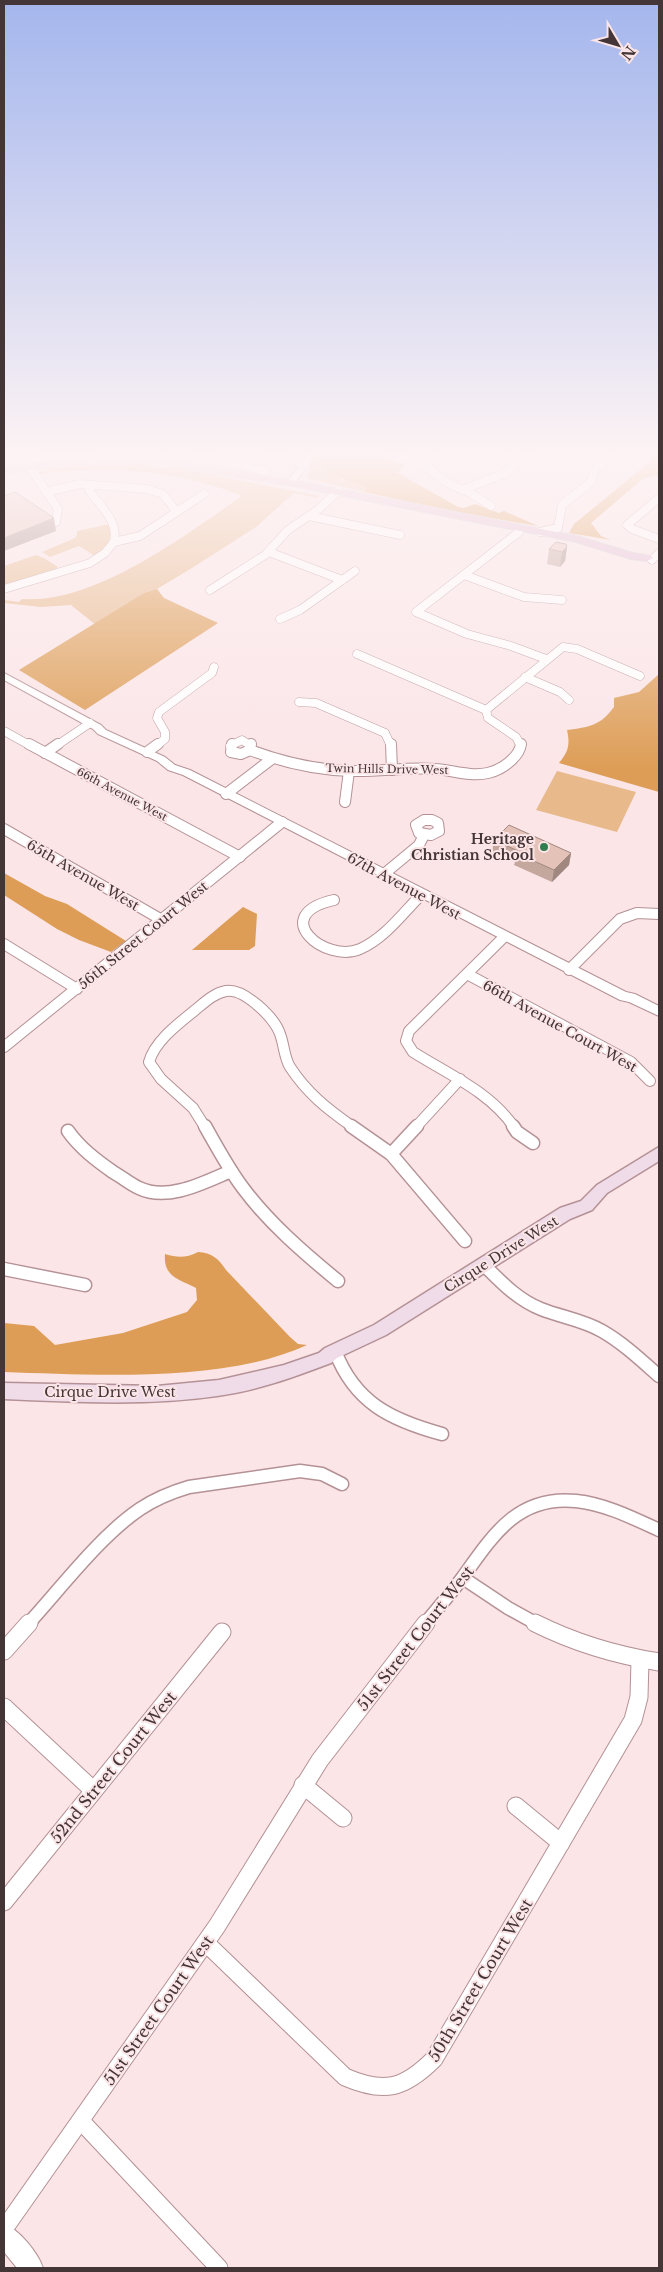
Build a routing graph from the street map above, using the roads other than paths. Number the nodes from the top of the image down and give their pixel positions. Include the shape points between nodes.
1 (97, 558) edge
2 (260, 558) edge
3 (285, 558) edge
4 (486, 558) edge
5 (355, 571) dead end
6 (464, 575) junction
7 (342, 580) junction
8 (4, 589) edge
9 (210, 590) dead end
10 (562, 600) dead end
11 (280, 619) dead end
12 (357, 654) dead end
13 (546, 659) junction
14 (214, 667) dead end
15 (4, 668) edge
16 (4, 676) edge
17 (640, 676) dead end
18 (525, 677) junction
19 (18, 682) junction
20 (569, 700) dead end
21 (299, 702) dead end
22 (486, 710) junction
23 (94, 725) junction
24 (4, 731) edge
25 (144, 750) junction
26 (250, 750) dead end
27 (45, 753) junction
28 (273, 758) junction
29 (392, 770) junction
30 (349, 771) junction
31 (226, 794) junction
32 (345, 802) dead end
33 (282, 822) junction
34 (4, 829) edge
35 (424, 835) dead end
36 (240, 857) junction
37 (384, 874) junction
38 (421, 895) junction
39 (334, 900) dead end
40 (659, 914) edge
41 (162, 920) junction
42 (504, 937) junction
43 (4, 944) edge
44 (569, 970) junction
45 (467, 974) junction
46 (76, 989) junction
47 (624, 997) junction
48 (659, 1011) edge
49 (659, 1018) edge
50 (4, 1048) edge
51 (460, 1080) junction
52 (650, 1082) dead end
53 (68, 1131) dead end
54 (533, 1144) dead end
55 (659, 1153) edge
56 (391, 1154) junction
57 (231, 1172) junction
58 (465, 1241) dead end
59 (484, 1265) junction
60 (4, 1269) edge
61 (338, 1281) dead end
62 (85, 1285) dead end
63 (333, 1352) junction
64 (659, 1376) edge
65 (4, 1384) edge
66 (4, 1391) edge
67 (442, 1434) dead end
68 (342, 1484) dead end
69 (659, 1530) edge
70 (463, 1578) junction
71 (222, 1632) dead end
72 (4, 1651) edge
73 (640, 1660) junction
74 (659, 1662) edge
75 (4, 1707) edge
76 (303, 1785) junction
77 (93, 1790) junction
78 (516, 1806) dead end
79 (343, 1818) dead end
80 (561, 1843) junction
81 (4, 1902) edge
82 (206, 1943) junction
83 (80, 2121) junction
84 (4, 2229) edge
85 (4, 2236) edge
86 (32, 2268) edge
87 (219, 2268) edge

1 - 8 street
2 - 9 street
3 - 7 street
4 - 6 street
5 - 7 street
6 - 10 street via 526,598
6 - 13 street via 416,613
7 - 11 street via 300,610
12 - 22 street
13 - 17 street via 565,647 575,648
13 - 18 street
14 - 25 street via 212,673 159,712 165,739
15 - 19 street, 67th Avenue West via 16,676
16 - 19 street, 67th Avenue West
18 - 20 street via 560,692
18 - 22 street
19 - 23 street, 67th Avenue West
21 - 29 street via 316,703 385,734 391,742
22 - 29 street, Twin Hills Drive West via 488,718 520,742 518,753 500,768 475,774 436,769
23 - 25 street, 67th Avenue West via 102,732
23 - 27 street
24 - 27 street, 66th Avenue West
25 - 31 street, 67th Avenue West
26 - 28 street, Twin Hills Drive West
27 - 36 street, 66th Avenue West
28 - 30 street, Twin Hills Drive West
28 - 31 street
29 - 30 street, Twin Hills Drive West
30 - 32 street
31 - 33 street, 67th Avenue West
33 - 36 street, 56th Street Court West
33 - 37 street, 67th Avenue West
34 - 41 street, 65th Avenue West
35 - 37 street via 419,845
36 - 41 street, 56th Street Court West
37 - 38 street, 67th Avenue West
38 - 39 street via 367,945 351,952 330,949 308,937 302,928 306,914 320,904
38 - 42 street, 67th Avenue West
40 - 44 street via 637,913 620,919
41 - 46 street, 56th Street Court West
42 - 44 street, 67th Avenue West
42 - 45 street
43 - 46 street
44 - 47 street, 67th Avenue West
45 - 51 street via 409,1031 406,1041 414,1052
45 - 52 street, 66th Avenue Court West via 631,1062
46 - 50 street, 56th Street Court West
47 - 48 street, 67th Avenue West via 631,997
47 - 49 street, 67th Avenue West via 626,1002
51 - 54 street via 494,1103 517,1132
51 - 56 street
53 - 57 street via 84,1150 148,1191 181,1192
55 - 59 main road, Cirque Drive West via 602,1190 597,1198 577,1211 566,1212
56 - 57 street via 312,1097 288,1064 280,1032 269,1014 239,992 229,990 215,995 159,1042 150,1055 149,1063 193,1108
56 - 58 street
57 - 61 street via 282,1234
59 - 63 main road, Cirque Drive West via 390,1324
59 - 64 street via 527,1302 607,1333
60 - 62 street
63 - 65 main road, Cirque Drive West via 321,1351 280,1366 238,1376 173,1386
63 - 66 main road, Cirque Drive West via 322,1360 263,1379 177,1393
63 - 67 street via 340,1367 363,1396 398,1421
68 - 72 street via 315,1470 300,1470 190,1487 157,1499 115,1528
69 - 70 street, 51st Street Court West via 589,1502 571,1500 538,1504 503,1523
70 - 73 street via 504,1608 547,1630 592,1648
70 - 76 street, 51st Street Court West via 378,1683
71 - 77 street, 52nd Street Court West
73 - 74 street
73 - 80 street, 50th Street Court West via 639,1697 633,1720
75 - 77 street
76 - 79 street
76 - 82 street, 51st Street Court West
77 - 81 street, 52nd Street Court West
78 - 80 street
80 - 82 street, 50th Street Court West via 434,2059 421,2074 393,2088 362,2086 345,2077
82 - 83 street, 51st Street Court West
83 - 84 street, 51st Street Court West
83 - 87 street
85 - 86 street

